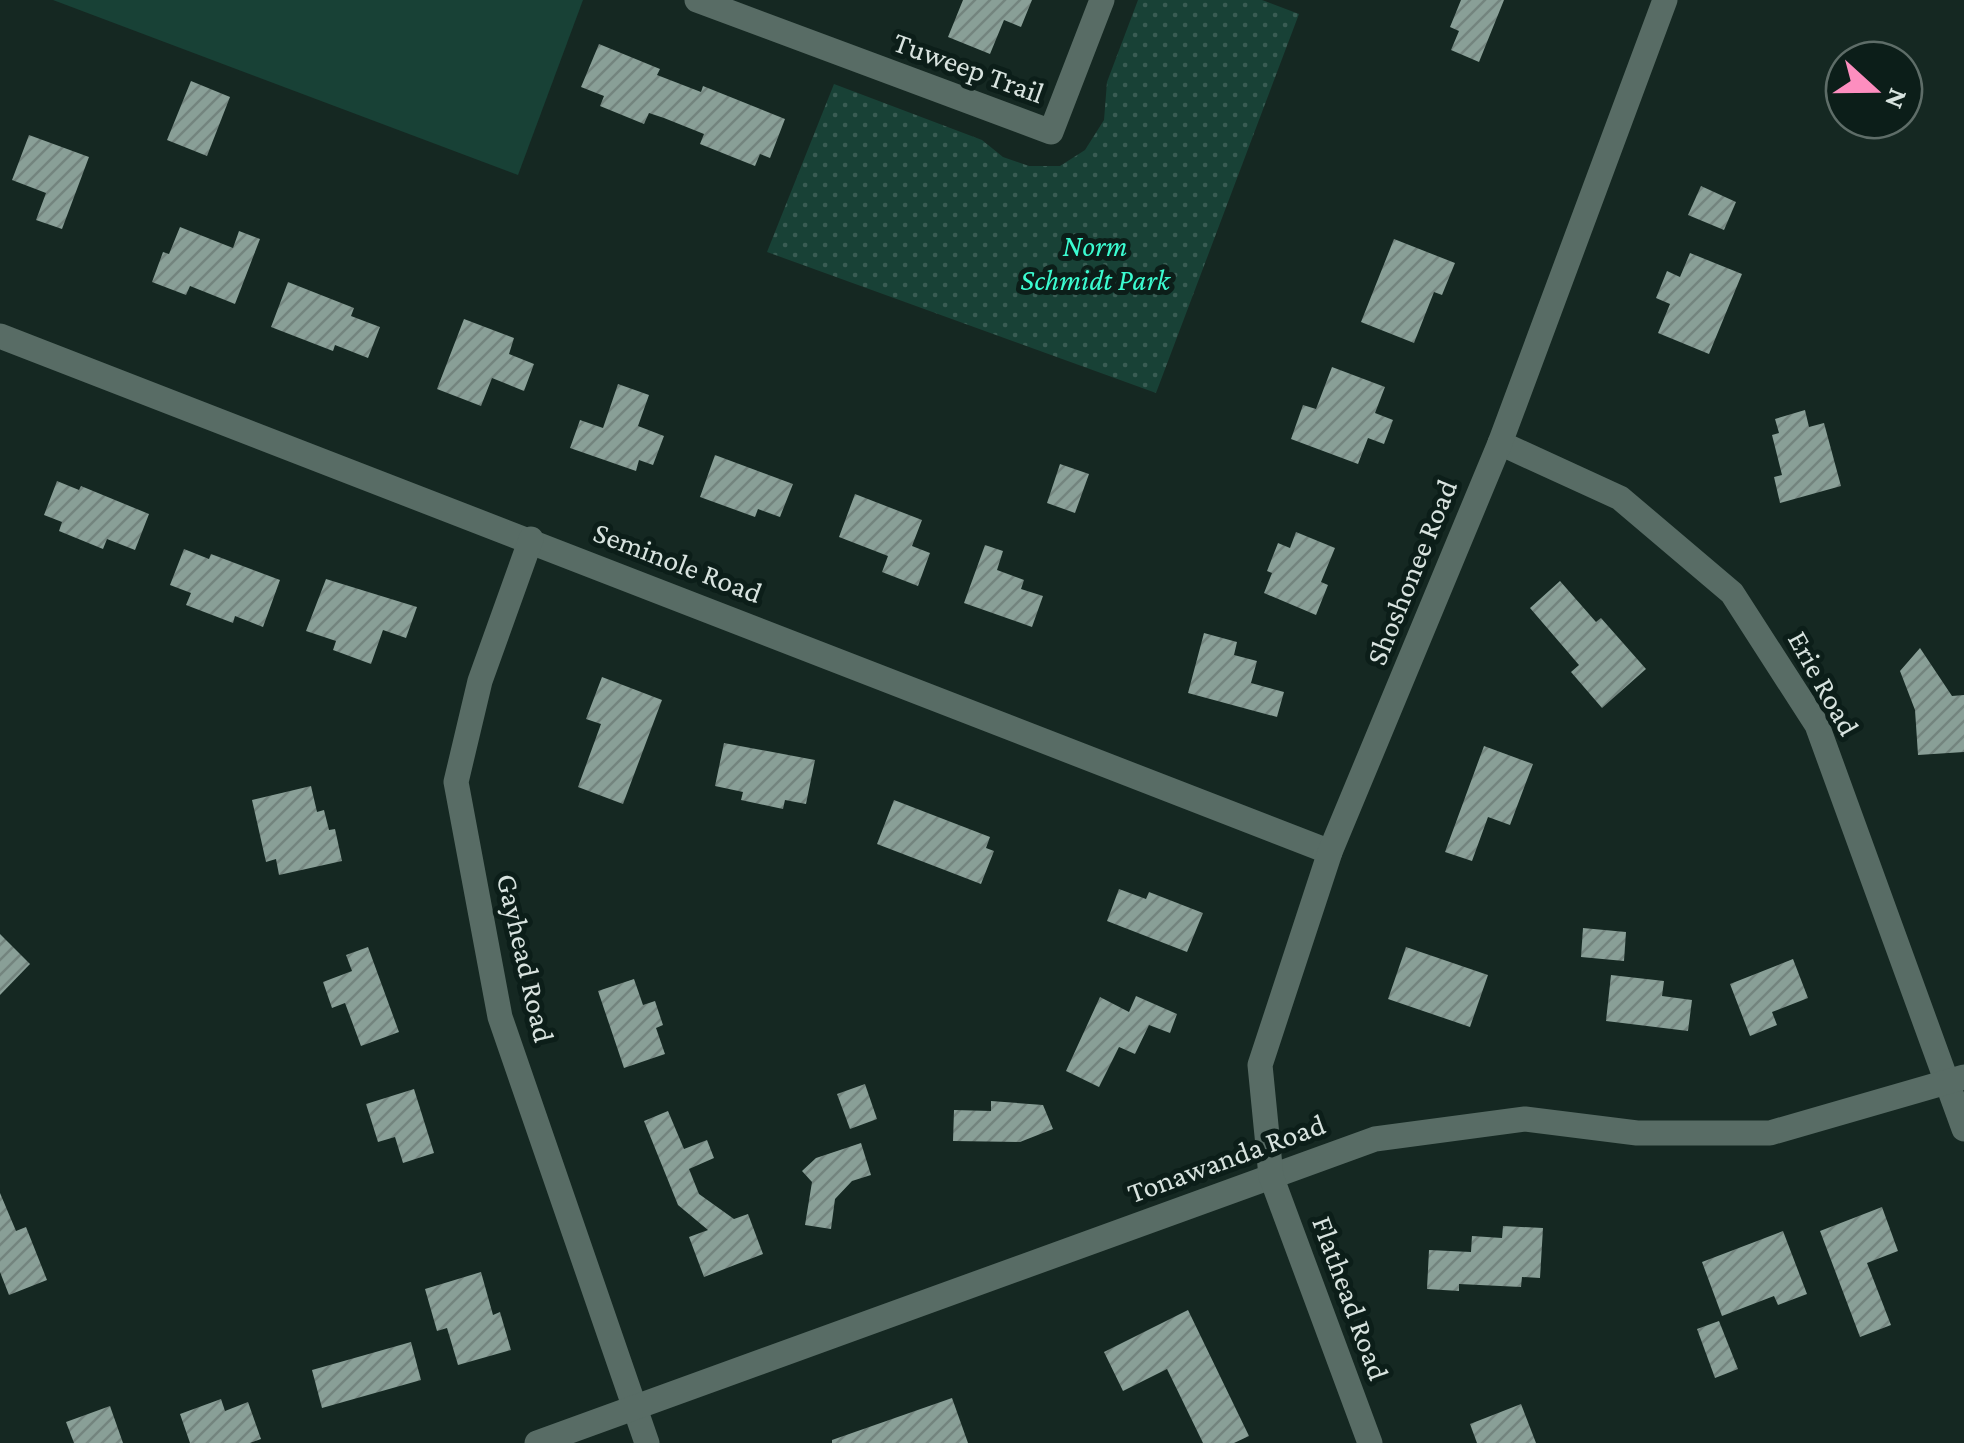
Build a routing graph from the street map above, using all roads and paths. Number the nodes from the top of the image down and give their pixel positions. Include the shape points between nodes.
1 (697, 0) edge
2 (1102, 0) edge
3 (1665, 0) edge
4 (0, 336) edge
5 (1500, 443) junction
6 (531, 539) junction
7 (1330, 852) junction
8 (1956, 1080) edge
9 (1964, 1129) edge
10 (1271, 1176) junction
11 (634, 1407) junction
12 (536, 1443) edge
13 (647, 1443) edge
14 (1370, 1443) edge

1 - 2 street, Tuweep Trail via 1050,132
3 - 5 street, Shoshonee Road
4 - 6 street, Seminole Road
5 - 7 street, Shoshonee Road
5 - 8 street, Erie Road via 1620,498 1732,593 1818,725
6 - 7 street, Seminole Road
6 - 11 street, Gayhead Road via 480,681 456,782 500,1017
7 - 10 street, Shoshonee Road via 1260,1065
8 - 9 street, Erie Road
8 - 10 street, Tonawanda Road via 1770,1132 1637,1134 1525,1119 1375,1139
10 - 11 street, Tonawanda Road
10 - 14 street, Flathead Road
11 - 12 street, Tonawanda Road
11 - 13 street, Gayhead Road

